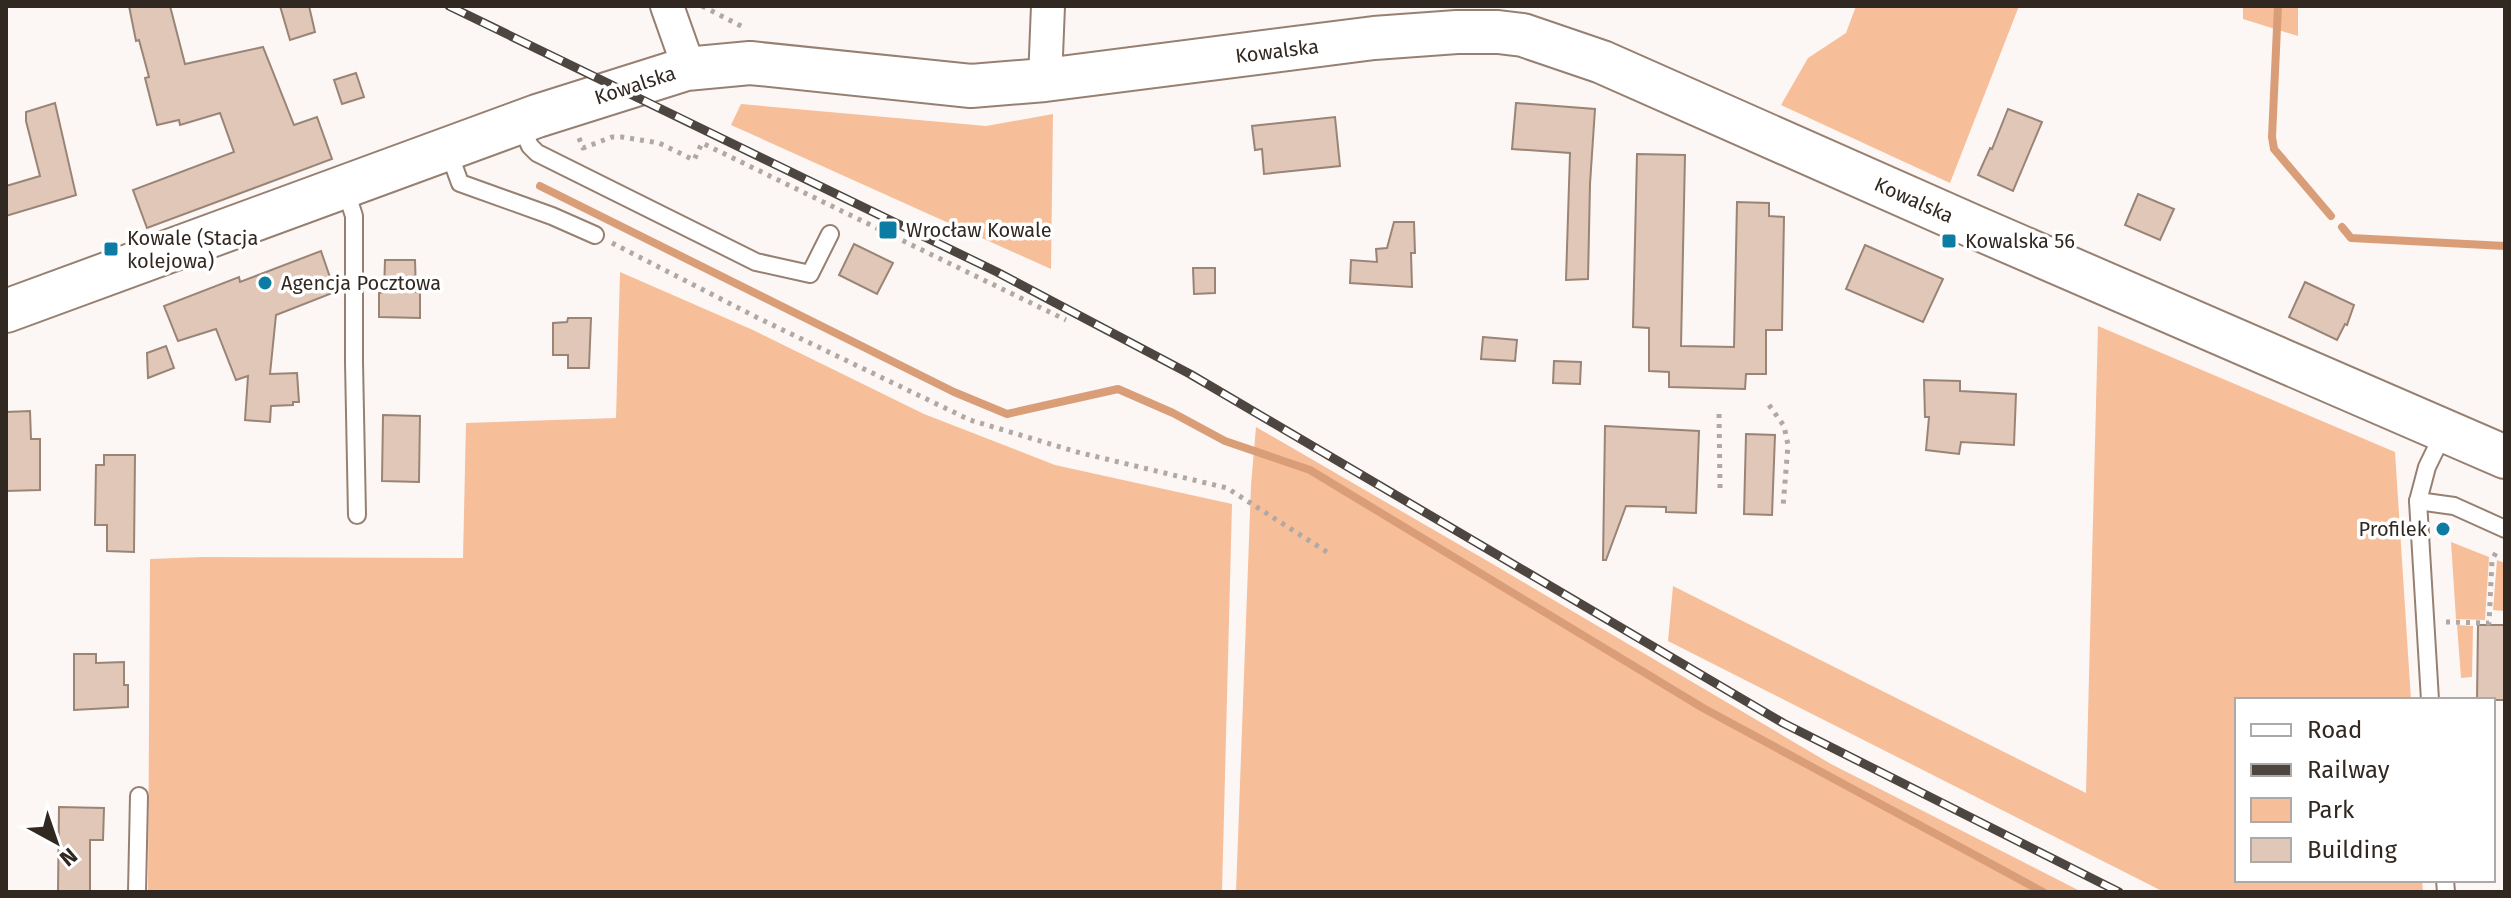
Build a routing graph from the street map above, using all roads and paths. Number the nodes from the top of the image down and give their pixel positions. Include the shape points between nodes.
1 (667, 6) edge
2 (1048, 6) edge
3 (686, 69) junction
4 (1045, 80) junction
5 (520, 124) junction
6 (577, 135) dead end
7 (448, 149) junction
8 (345, 186) junction
9 (830, 234) dead end
10 (595, 235) joint
11 (6, 311) edge
12 (1066, 320) dead end
13 (1769, 405) dead end
14 (1719, 414) dead end
15 (2445, 431) junction
16 (2505, 457) edge
17 (1720, 488) dead end
18 (2418, 501) junction
19 (1783, 507) dead end
20 (357, 515) dead end
21 (2505, 529) edge
22 (2499, 547) dead end
23 (1330, 554) dead end
24 (2426, 622) junction
25 (2430, 698) edge
26 (139, 796) dead end
27 (137, 892) edge

1 - 3 street
2 - 4 street
3 - 4 street, Kowalska via 750,63 961,86
3 - 5 street, Kowalska
4 - 15 street, Kowalska via 1374,38 1457,32 1523,35 1644,79
5 - 7 street, Kowalska
5 - 9 lane via 537,153 756,262 810,274
6 - 12 path via 583,148 622,137 659,143 694,160 702,143
7 - 8 street, Kowalska
7 - 10 lane via 460,183
8 - 11 street, Kowalska
8 - 20 lane via 354,216
10 - 23 path via 970,420 1227,488
13 - 19 path via 1784,426 1788,445
14 - 17 path
15 - 16 street, Kowalska
15 - 18 lane
18 - 21 lane via 2454,506
18 - 24 lane
22 - 24 path via 2492,560 2489,623
24 - 25 lane
26 - 27 lane

